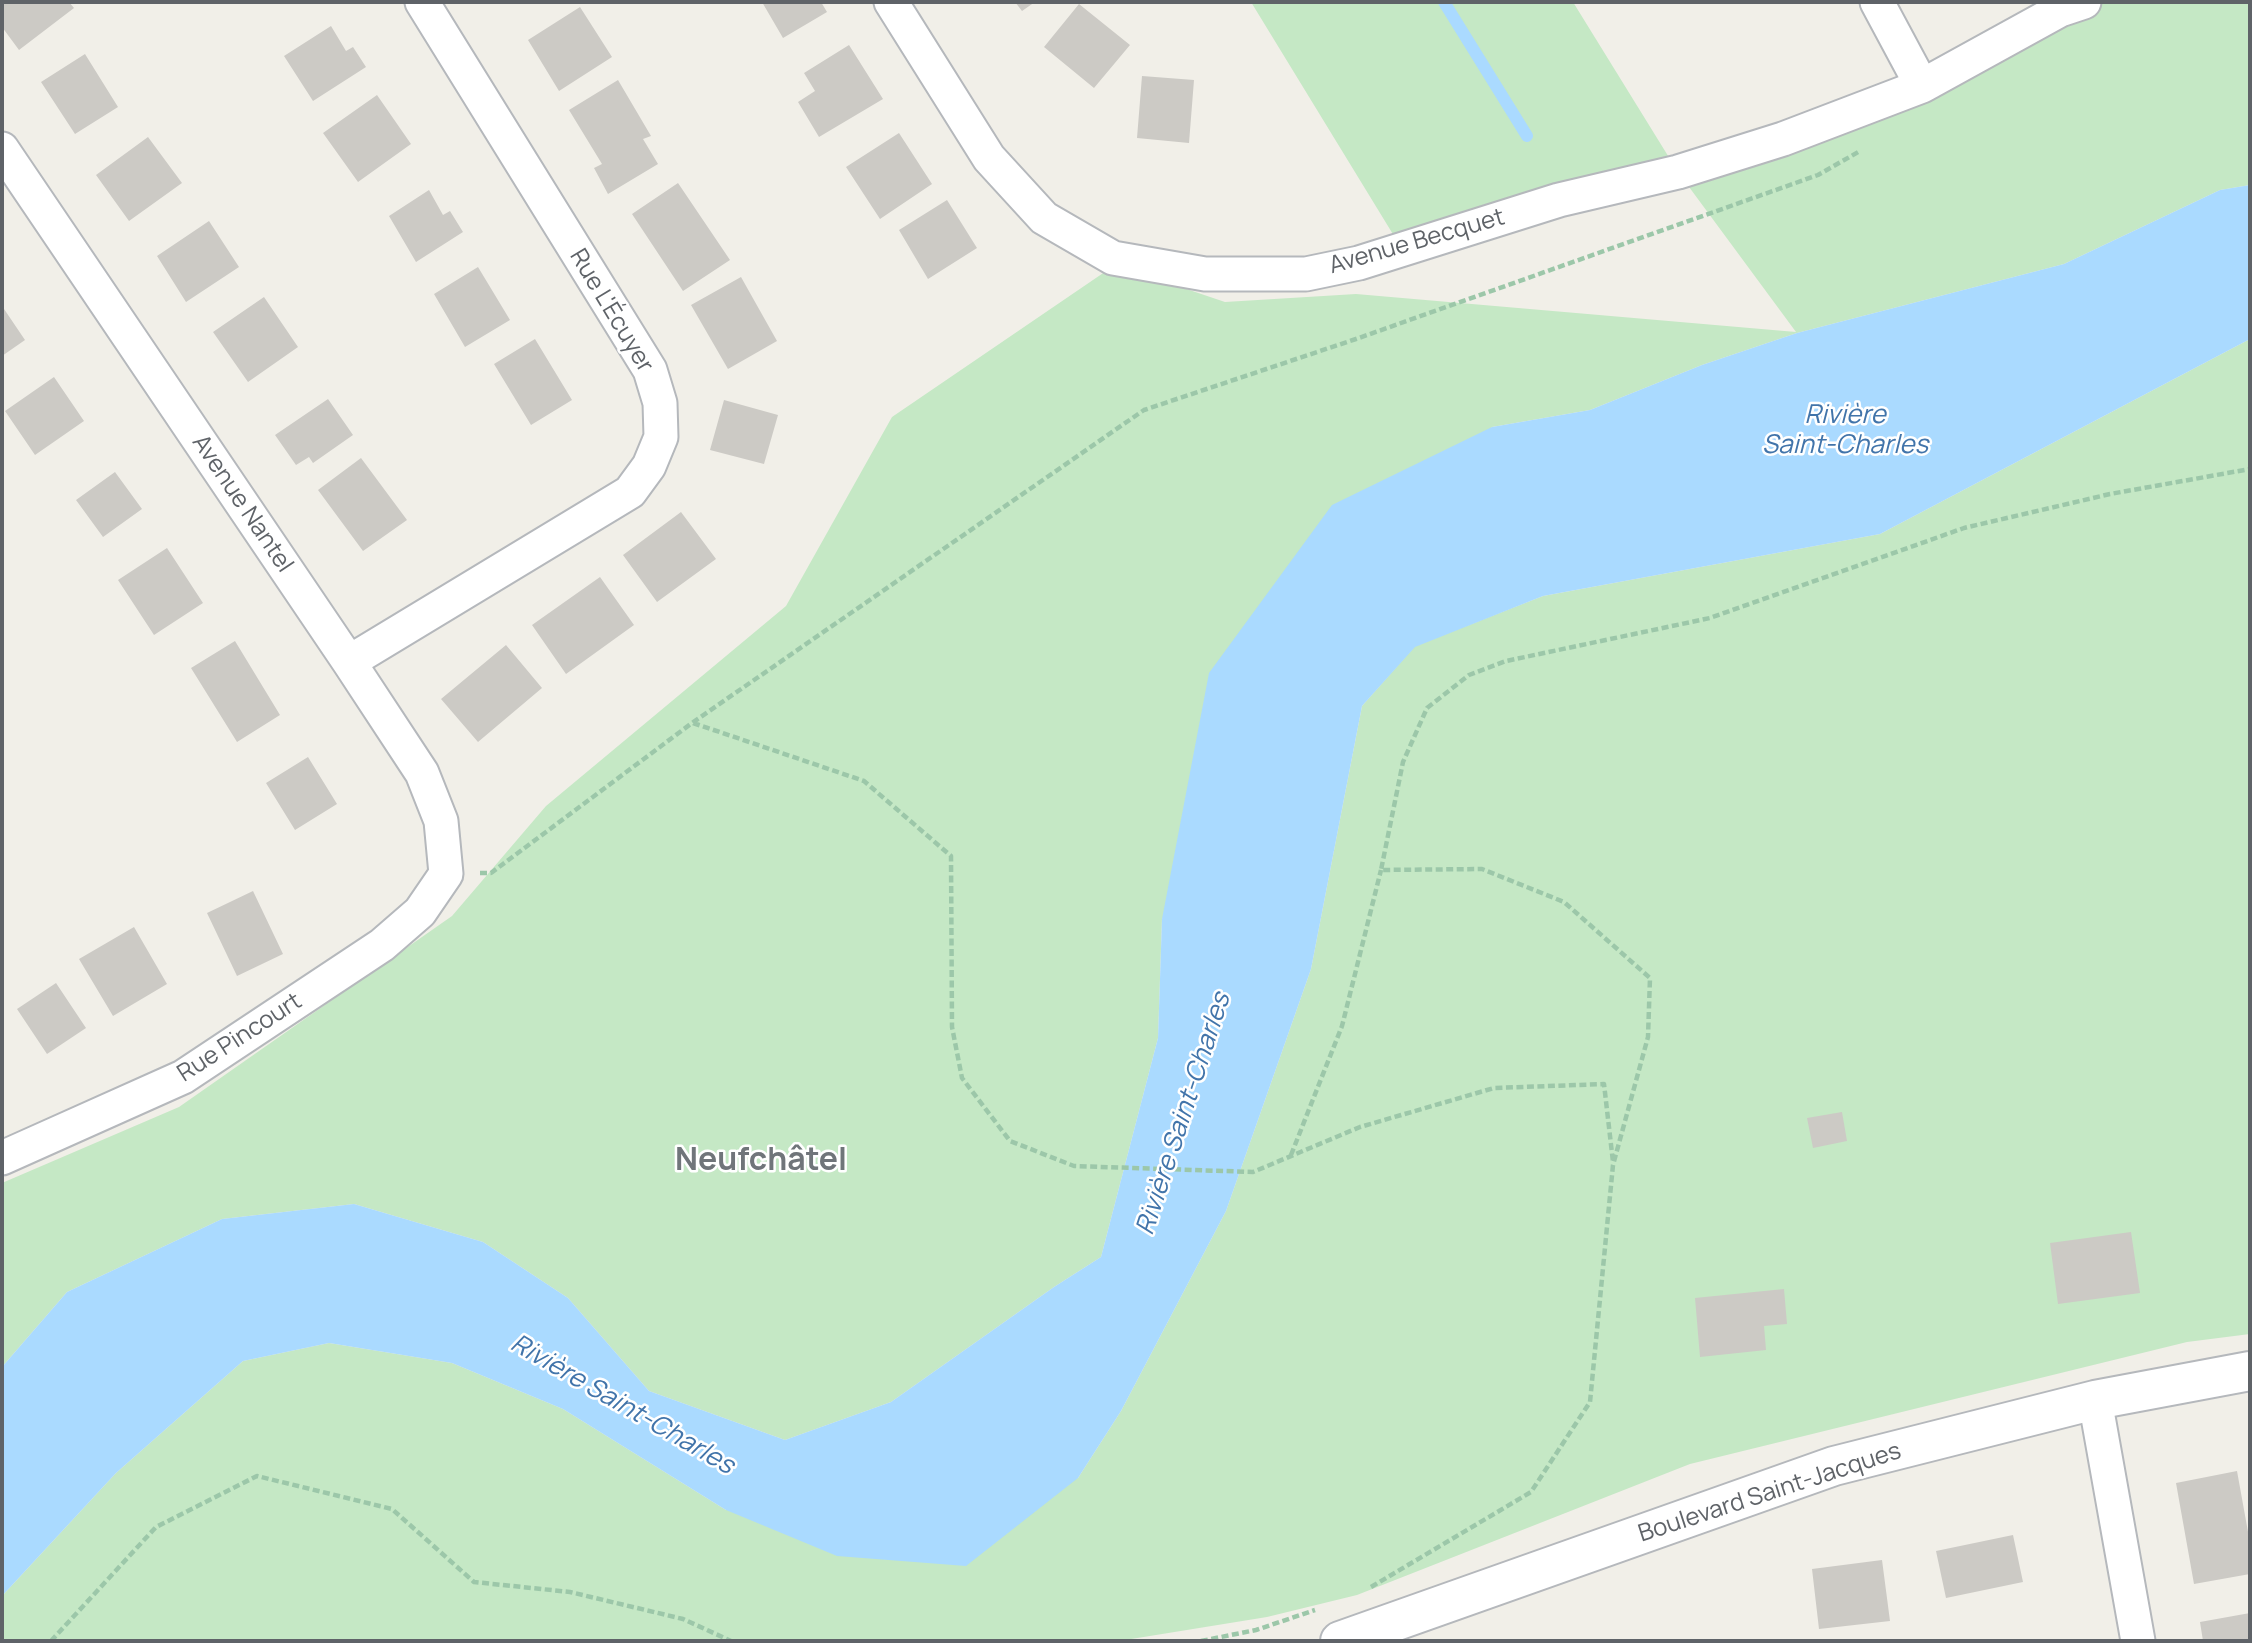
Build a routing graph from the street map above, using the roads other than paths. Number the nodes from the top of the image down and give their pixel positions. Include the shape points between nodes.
1 (422, 2) edge
2 (891, 2) edge
3 (1877, 2) edge
4 (2084, 2) edge
5 (1922, 86) junction
6 (2, 149) edge
7 (349, 662) junction
8 (446, 874) joint
9 (2, 1157) edge
10 (2250, 1371) edge
11 (2095, 1400) junction
12 (1340, 1641) edge
13 (2138, 1641) edge

1 - 7 street, Rue L'Écuyer via 650,370 660,403 661,437 649,466 629,492
2 - 5 street, Avenue Becquet via 989,158 1044,218 1113,258 1205,274 1306,274 1359,263 1559,200 1678,172 1783,139
3 - 5 street
4 - 5 street, Avenue Becquet via 2060,10
6 - 7 street, Avenue Nantel
7 - 8 street, Avenue Nantel via 422,773 441,821
8 - 9 street, Rue Pincourt via 420,912 382,945 183,1077
10 - 11 street, Boulevard Saint-Jacques
11 - 12 street, Boulevard Saint-Jacques via 1834,1466
11 - 13 street

